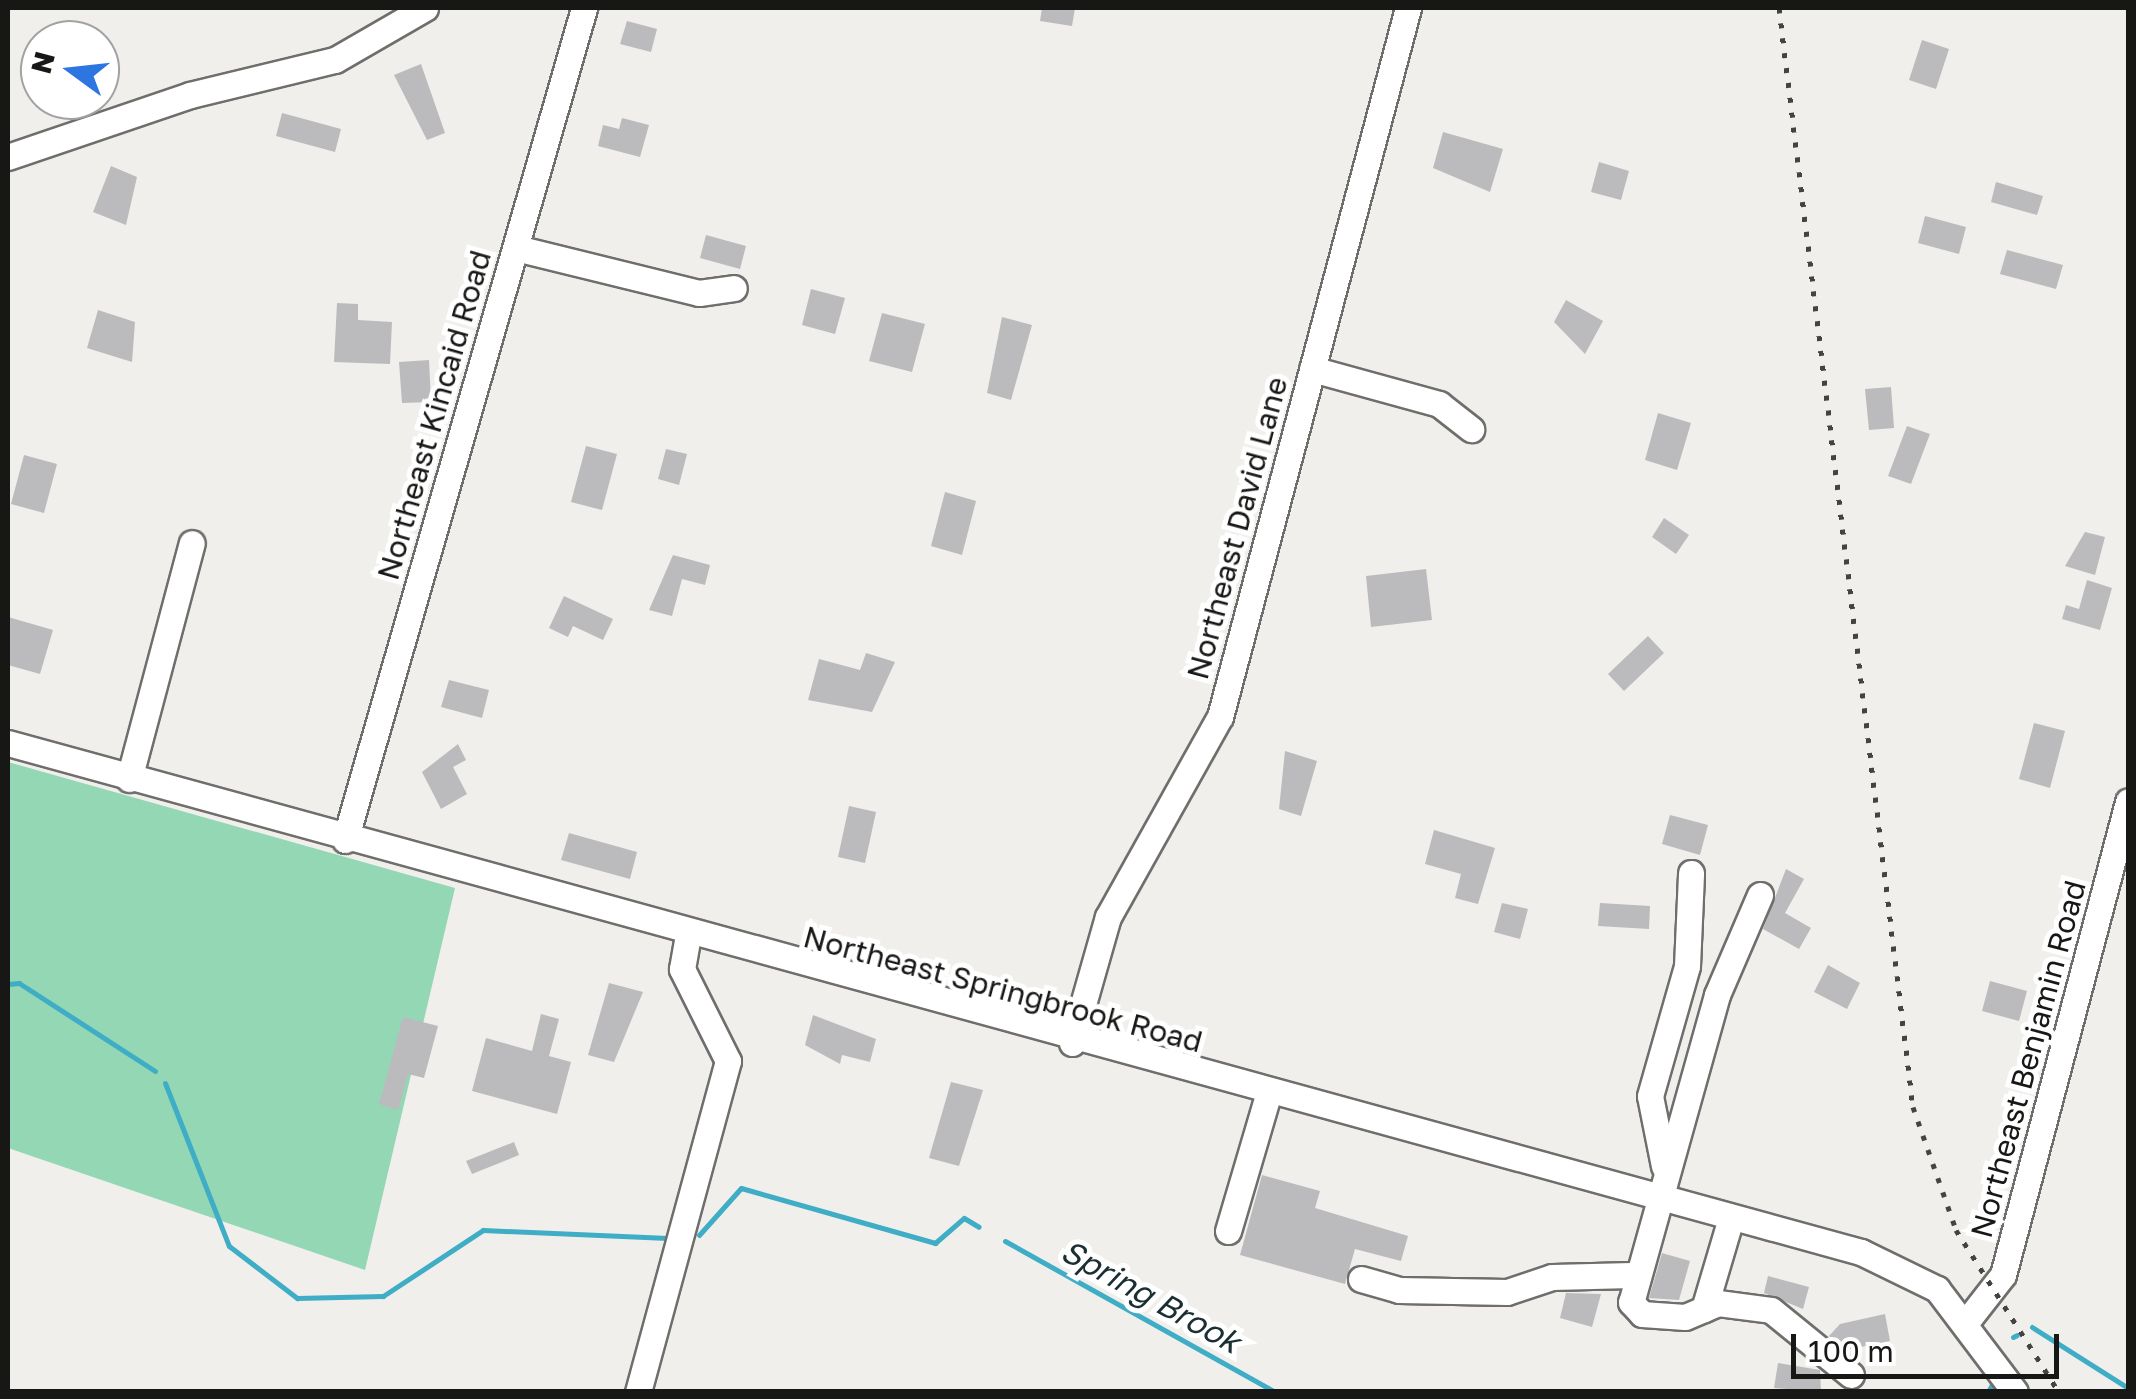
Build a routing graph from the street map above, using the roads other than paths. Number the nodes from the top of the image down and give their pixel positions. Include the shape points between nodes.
1 (424, 8) edge
2 (584, 8) edge
3 (1408, 8) edge
4 (8, 157) edge
5 (516, 248) junction
6 (734, 288) dead end
7 (1312, 369) junction
8 (1471, 429) dead end
9 (192, 543) dead end
10 (8, 744) edge
11 (130, 778) junction
12 (2128, 802) edge
13 (345, 840) junction
14 (1690, 872) dead end
15 (1760, 896) dead end
16 (688, 936) junction
17 (1072, 1043) junction
18 (1268, 1095) junction
19 (1664, 1166) junction
20 (1654, 1198) junction
21 (1732, 1218) junction
22 (1228, 1230) dead end
23 (1632, 1276) junction
24 (1361, 1279) dead end
25 (1704, 1309) junction
26 (1966, 1321) junction
27 (1851, 1375) dead end
28 (638, 1392) edge
29 (2014, 1392) edge

1 - 4 street via 335,60 190,95
2 - 5 street, Northeast Kincaid Road
3 - 7 street, Northeast David Lane
5 - 6 street via 699,293
5 - 13 street, Northeast Kincaid Road
7 - 8 street via 1439,404
7 - 17 street, Northeast David Lane via 1220,716 1108,917
9 - 11 street
10 - 11 street, Northeast Springbrook Road
11 - 13 street, Northeast Springbrook Road
12 - 26 street, Northeast Benjamin Road via 2018,1226 1994,1292
13 - 16 street, Northeast Springbrook Road
14 - 19 street via 1687,966 1650,1096
15 - 19 street via 1717,995
16 - 17 street, Northeast Springbrook Road
16 - 28 street via 682,969 728,1061
17 - 18 street, Northeast Springbrook Road
18 - 20 street, Northeast Springbrook Road
18 - 22 street
19 - 20 street
20 - 21 street, Northeast Springbrook Road
20 - 23 street
21 - 25 street
21 - 26 street, Northeast Springbrook Road via 1895,1264
23 - 24 street via 1552,1277 1507,1292 1398,1290
23 - 25 street via 1642,1314
25 - 27 street via 1772,1310
26 - 29 street, Northeast Springbrook Road

